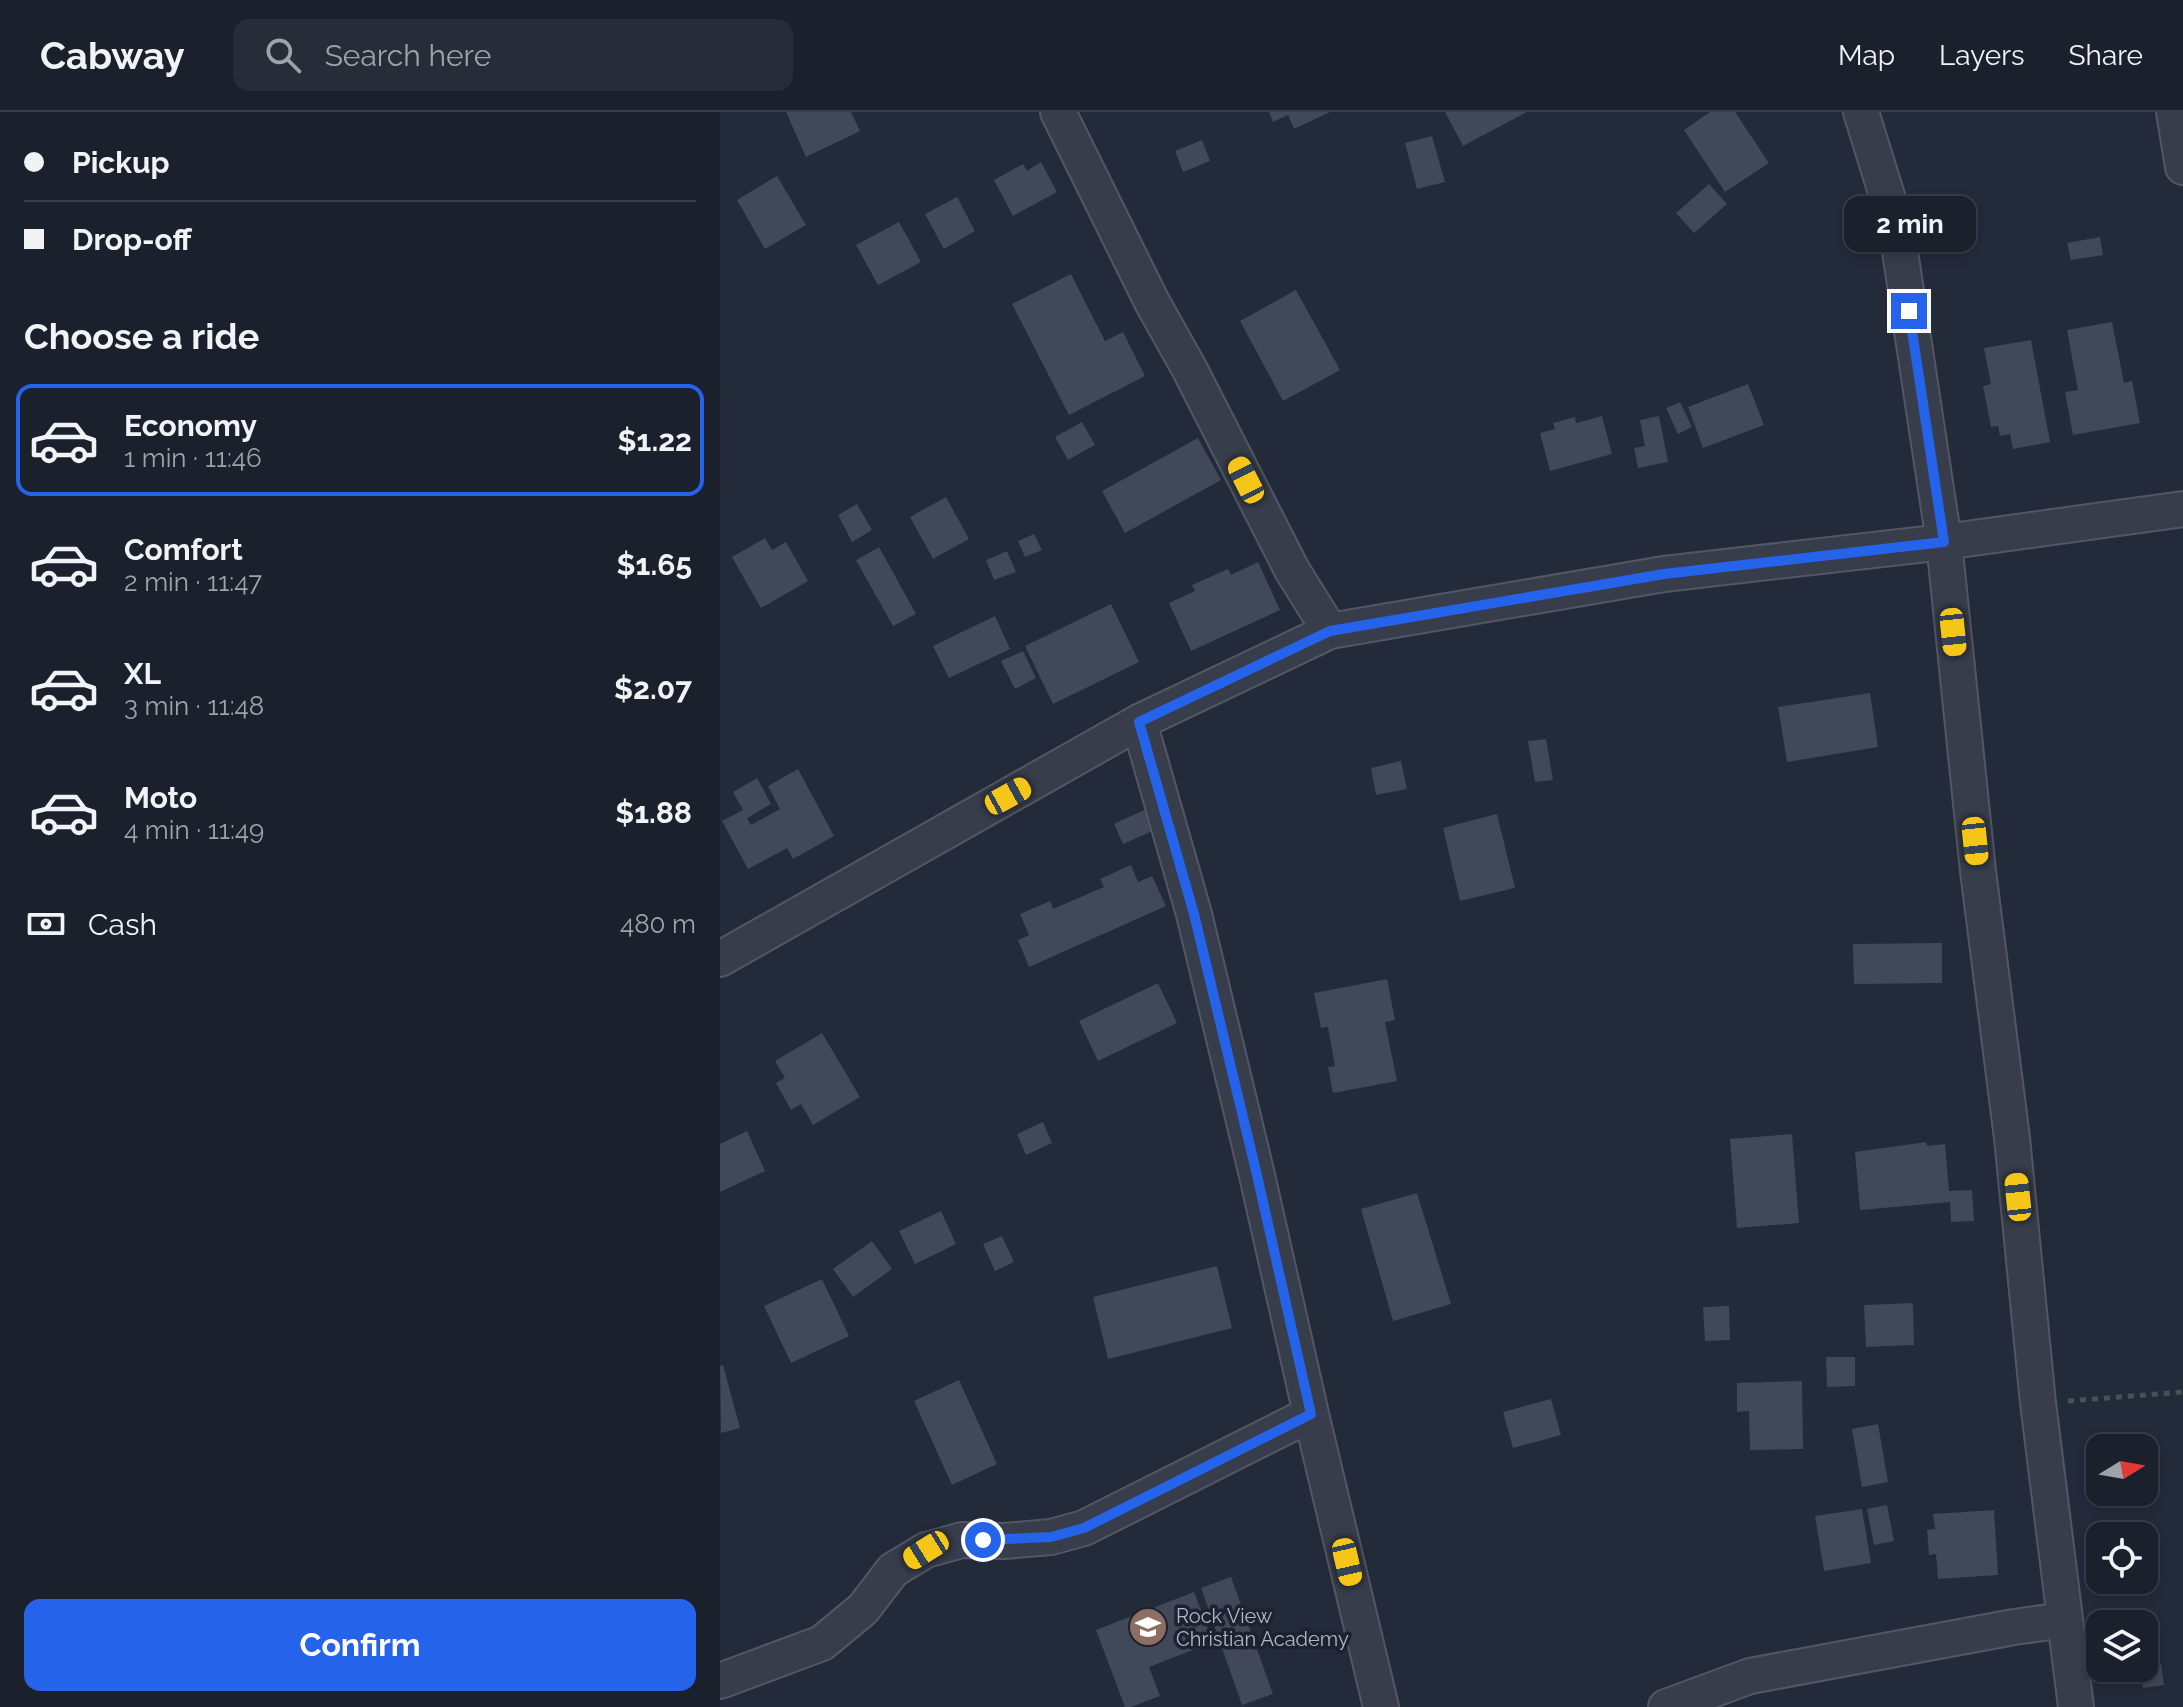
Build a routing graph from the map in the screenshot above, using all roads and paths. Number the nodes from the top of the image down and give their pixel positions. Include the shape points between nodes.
1 (1058, 112) edge
2 (1861, 112) edge
3 (2174, 112) edge
4 (2183, 167) edge
5 (2183, 509) edge
6 (1944, 542) junction
7 (1330, 631) junction
8 (1139, 722) junction
9 (720, 959) edge
10 (2183, 1392) edge
11 (2038, 1403) junction
12 (1311, 1414) junction
13 (2064, 1620) junction
14 (720, 1681) edge
15 (1381, 1707) edge
16 (1666, 1707) edge
17 (2076, 1707) edge

1 - 7 street via 1292,570
2 - 6 street via 1896,225
3 - 4 street
5 - 6 street
6 - 7 street via 1664,574
6 - 11 street
7 - 8 street
8 - 9 street
8 - 12 street via 1194,914
10 - 11 path
11 - 13 street
12 - 14 street via 1084,1528 1051,1537 962,1540 926,1550 893,1570 863,1609 822,1643
12 - 15 street
13 - 16 street via 1750,1676
13 - 17 street

